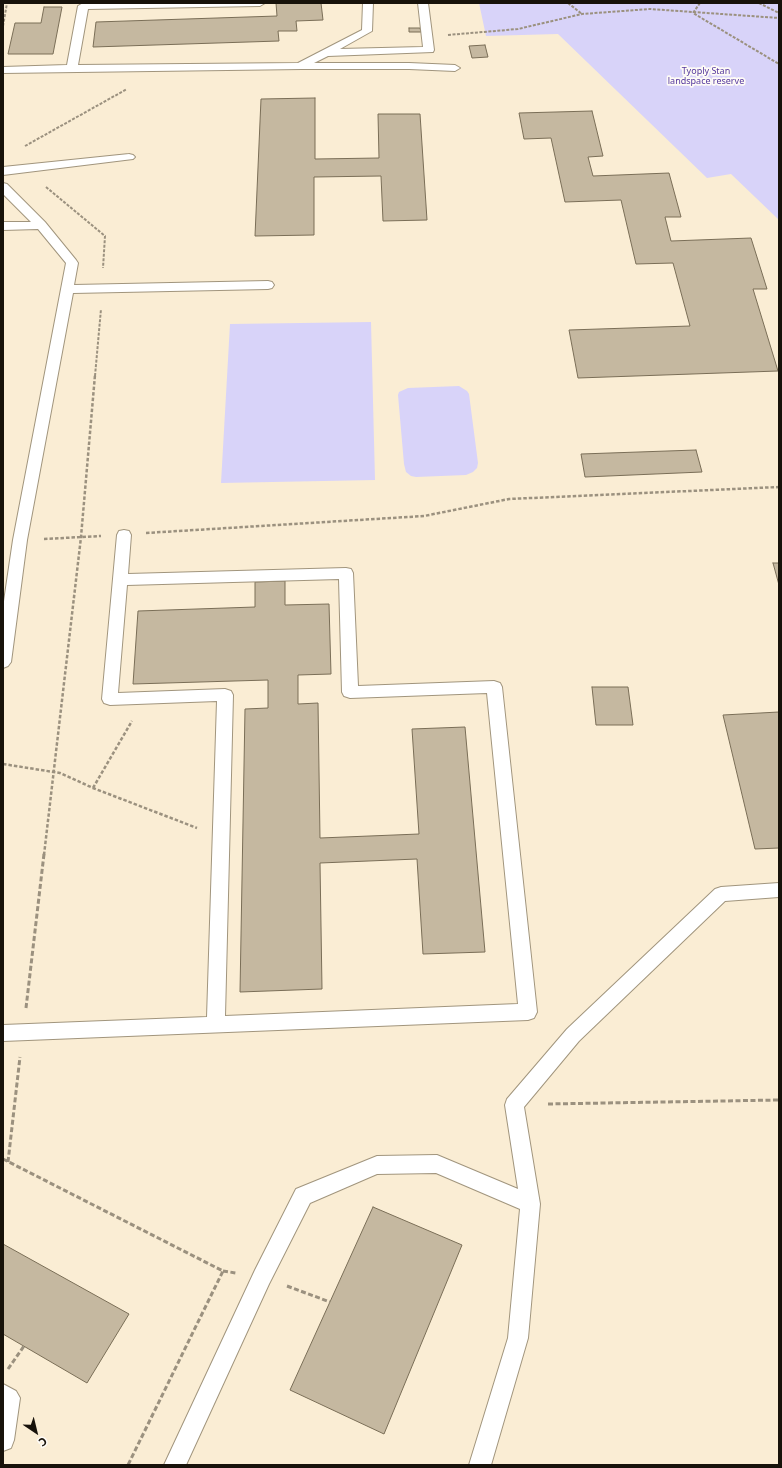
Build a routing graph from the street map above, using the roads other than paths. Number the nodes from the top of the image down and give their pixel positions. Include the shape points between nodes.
1 (260, 3) edge
2 (368, 3) edge
3 (424, 3) edge
4 (326, 53) junction
5 (300, 66) junction
6 (72, 68) junction
7 (455, 68) dead end
8 (3, 70) edge
9 (129, 157) dead end
10 (3, 171) edge
11 (3, 187) edge
12 (41, 225) junction
13 (3, 226) edge
14 (268, 285) dead end
15 (67, 289) junction
16 (124, 535) road end
17 (120, 580) junction
18 (3, 662) edge
19 (779, 890) edge
20 (216, 1024) junction
21 (3, 1034) edge
22 (530, 1204) junction
23 (3, 1395) edge
24 (3, 1440) edge
25 (175, 1465) edge
26 (480, 1465) edge

1 - 6 lane via 82,6
2 - 4 lane via 367,31
3 - 4 lane via 429,50
4 - 5 lane
5 - 6 lane
5 - 7 lane
6 - 8 lane
9 - 10 lane
11 - 12 lane
12 - 13 lane
12 - 15 lane via 72,263
14 - 15 lane
15 - 18 lane via 20,540
16 - 17 lane
17 - 20 lane via 110,699 225,695
17 - 20 lane via 346,573 350,692 494,687 528,1012
19 - 22 lane via 721,894 573,1036 514,1105
20 - 21 lane
22 - 25 lane via 437,1164 377,1165 303,1196 262,1277
22 - 26 lane via 518,1338
23 - 24 lane via 9,1398

